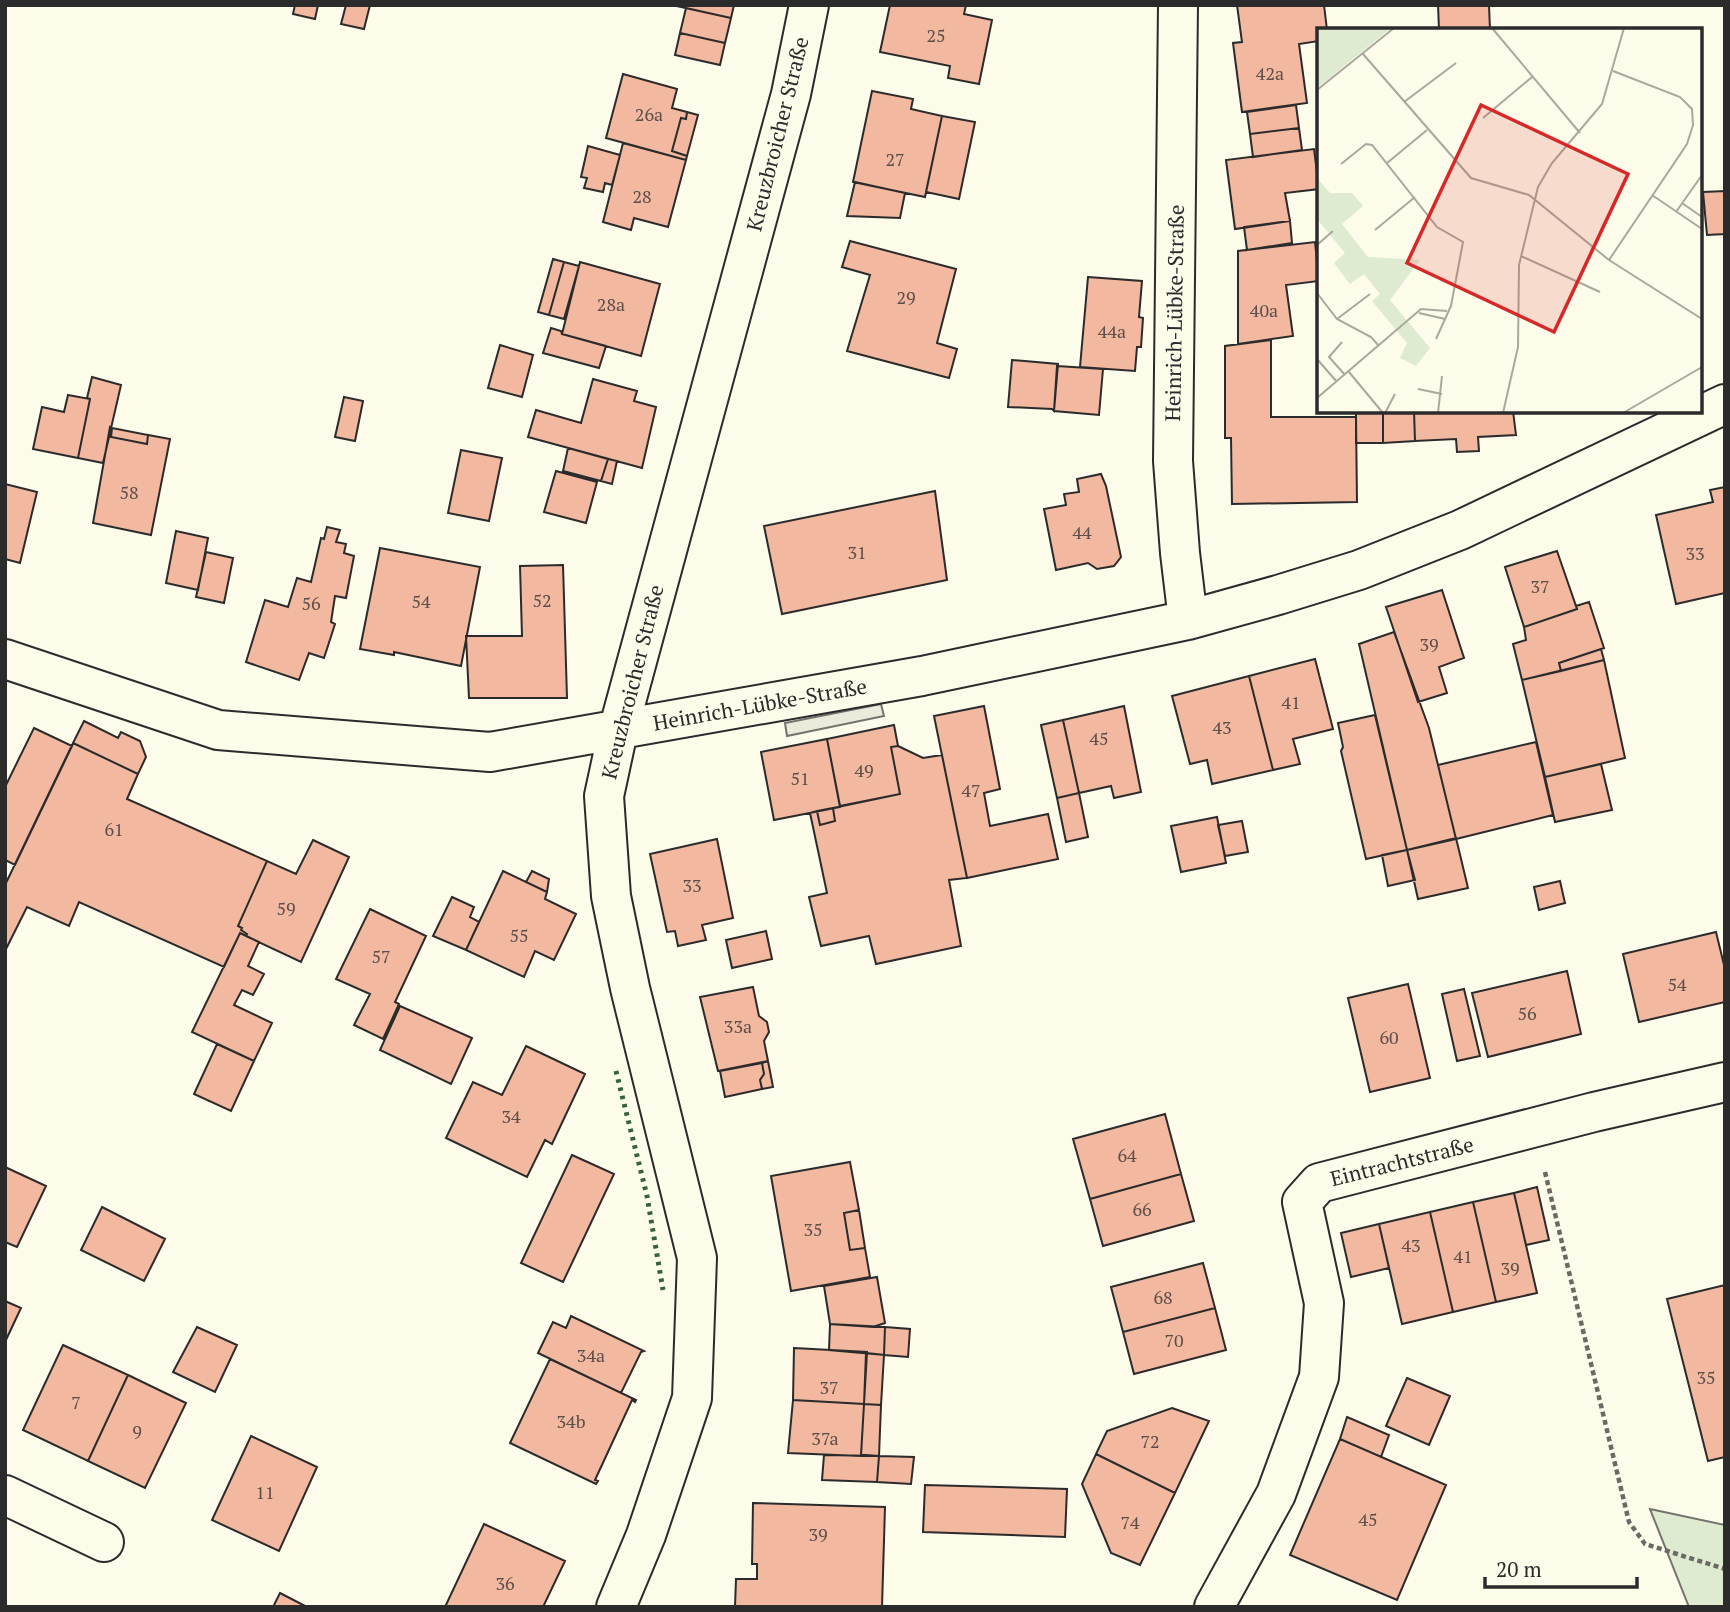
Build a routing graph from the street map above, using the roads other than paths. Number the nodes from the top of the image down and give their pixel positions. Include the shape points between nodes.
1 (809, 5) edge
2 (1178, 5) edge
3 (1725, 404) edge
4 (1188, 620) junction
5 (5, 659) edge
6 (618, 731) junction
7 (1725, 1082) edge
8 (5, 1495) edge
9 (104, 1542) dead end
10 (616, 1607) edge
11 (1214, 1607) edge

1 - 6 street, Kreuzbroicher Straße via 791,94
2 - 4 street, Heinrich-Lübke-Straße via 1173,461
3 - 4 street, Heinrich-Lübke-Straße via 1460,530 1359,570
4 - 6 street, Heinrich-Lübke-Straße via 922,676
5 - 6 street, Heinrich-Lübke-Straße via 218,730 490,752
6 - 10 street, Kreuzbroicher Straße via 604,796 611,896 697,1258 692,1398 646,1535
7 - 11 street, Eintrachtstraße via 1319,1183 1302,1202 1324,1303 1319,1377 1276,1494
8 - 9 street

